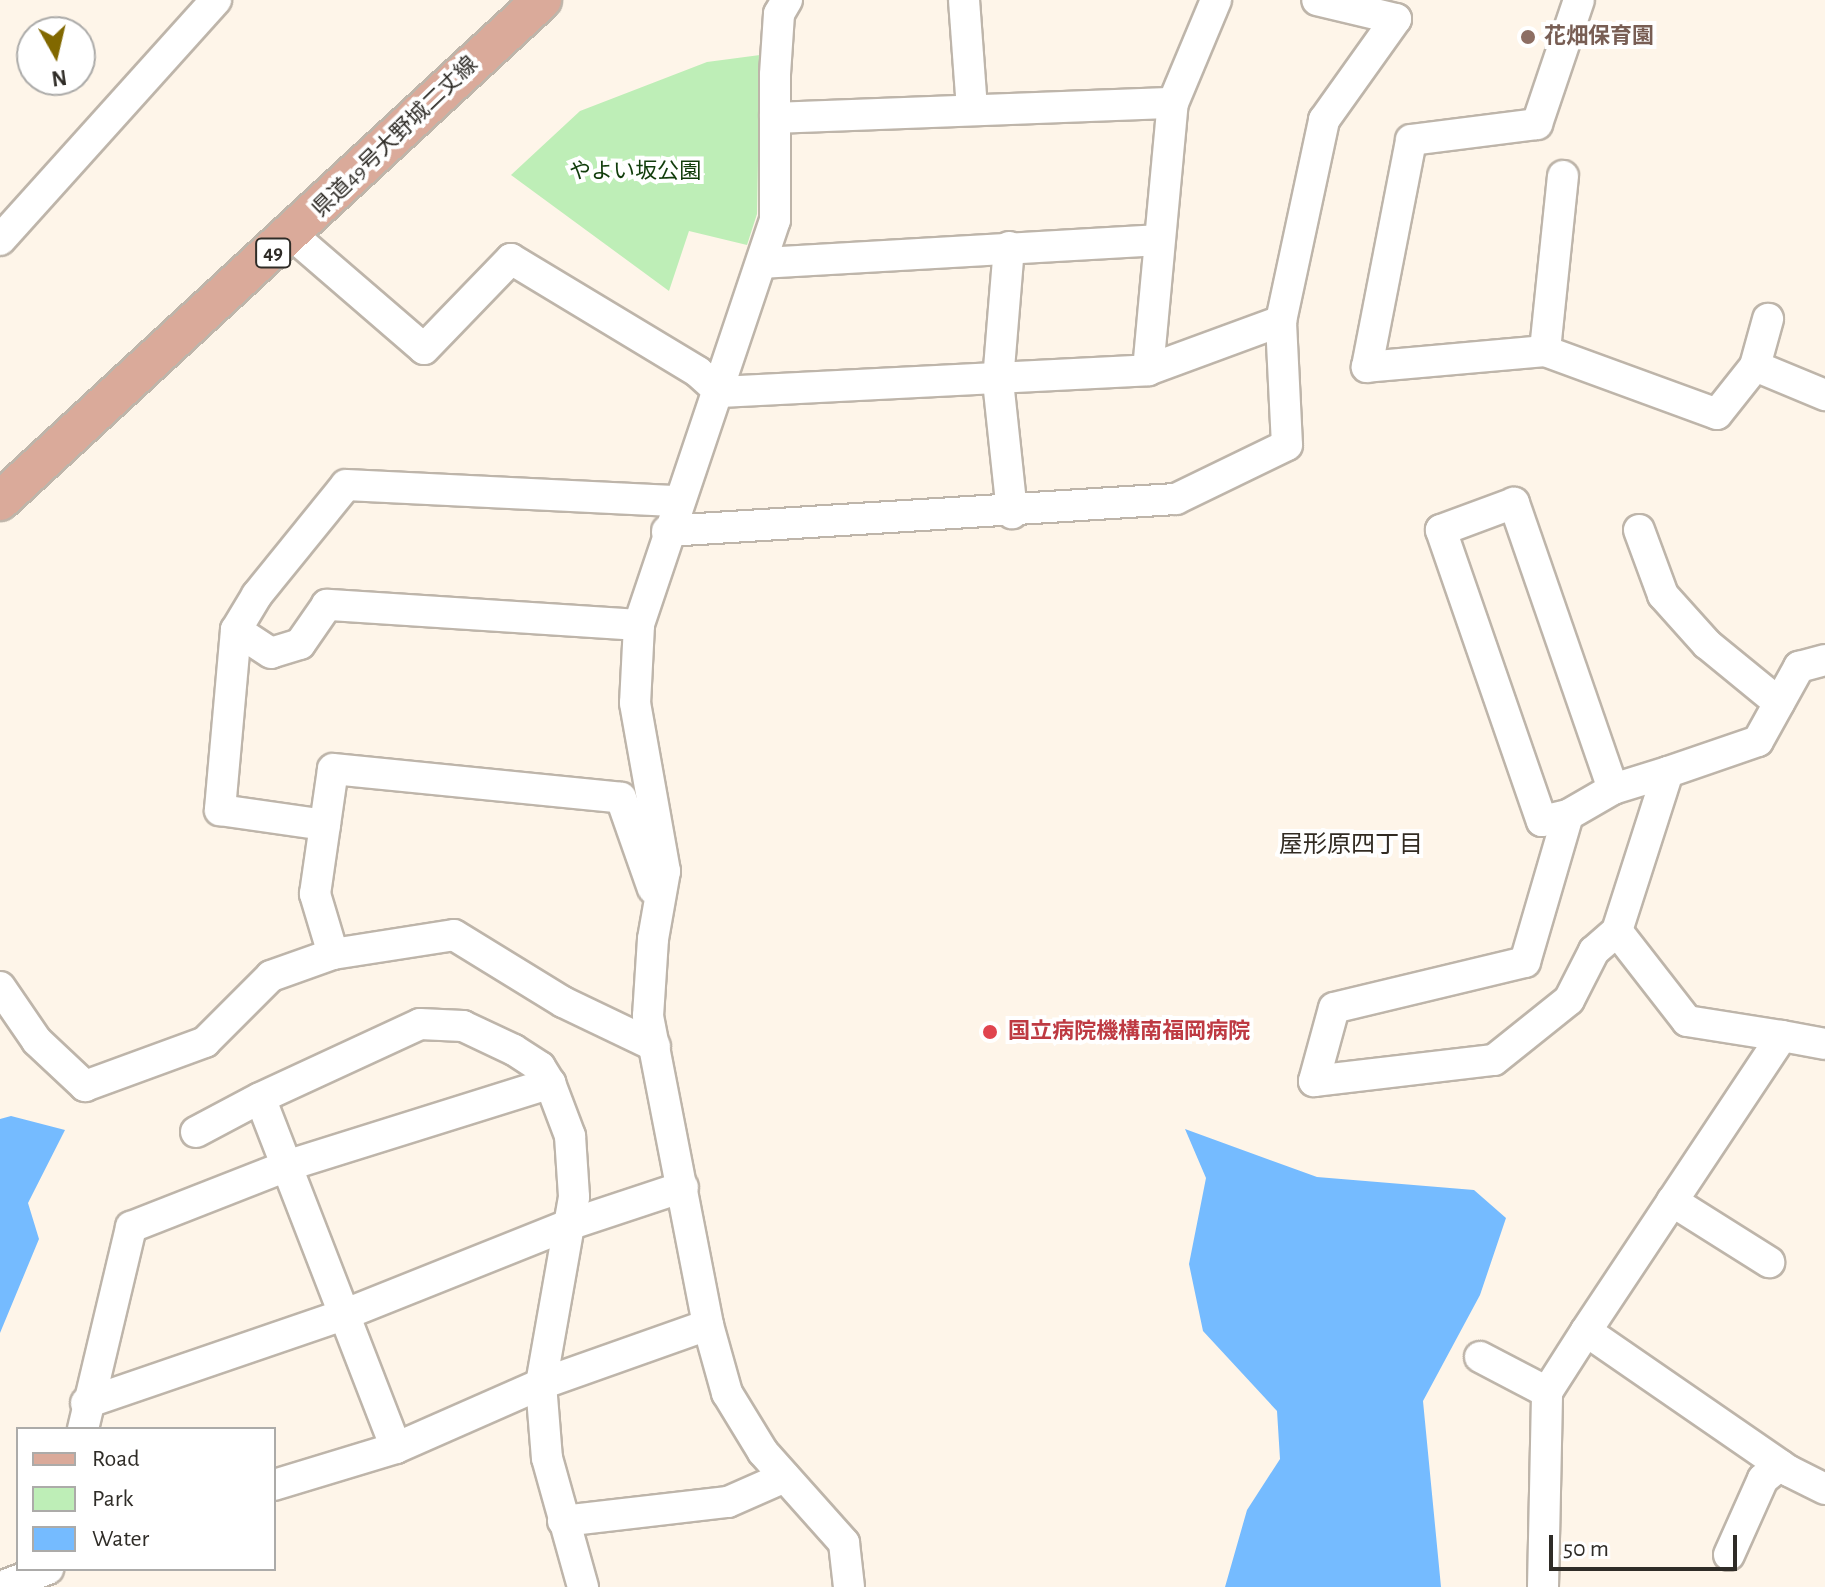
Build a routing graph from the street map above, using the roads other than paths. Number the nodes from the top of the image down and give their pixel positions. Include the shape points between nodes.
1 (216, 0) edge
2 (542, 0) edge
3 (787, 0) edge
4 (964, 0) edge
5 (1216, 0) edge
6 (1317, 0) edge
7 (1579, 0) edge
8 (1173, 103) junction
9 (972, 108) junction
10 (775, 118) junction
11 (1563, 176) dead end
12 (292, 235) junction
13 (0, 240) edge
14 (1158, 240) junction
15 (1009, 247) junction
16 (762, 263) junction
17 (1768, 319) dead end
18 (1281, 321) junction
19 (1545, 351) junction
20 (1755, 366) junction
21 (1148, 370) junction
22 (998, 381) junction
23 (720, 392) junction
24 (1825, 395) edge
25 (0, 501) edge
26 (679, 501) junction
27 (1012, 513) junction
28 (1639, 530) dead end
29 (667, 531) junction
30 (639, 625) junction
31 (236, 630) junction
32 (1825, 660) edge
33 (1779, 703) junction
34 (1668, 772) junction
35 (1613, 789) junction
36 (1568, 815) junction
37 (325, 825) junction
38 (659, 906) junction
39 (1617, 931) junction
40 (333, 954) junction
41 (0, 987) edge
42 (1782, 1036) junction
43 (1825, 1044) edge
44 (655, 1046) junction
45 (550, 1083) junction
46 (260, 1098) junction
47 (196, 1132) dead end
48 (289, 1165) junction
49 (683, 1187) junction
50 (1672, 1201) junction
51 (568, 1225) junction
52 (1769, 1262) dead end
53 (343, 1315) junction
54 (708, 1325) junction
55 (1586, 1331) junction
56 (1480, 1357) dead end
57 (541, 1384) junction
58 (1547, 1392) junction
59 (84, 1416) edge
60 (396, 1448) junction
61 (1780, 1465) junction
62 (785, 1477) junction
63 (276, 1484) edge
64 (1825, 1489) edge
65 (563, 1521) junction
66 (1729, 1555) dead end
67 (43, 1571) edge
68 (8, 1584) dead end
69 (583, 1587) edge
70 (849, 1587) edge
71 (1543, 1587) edge

1 - 13 street
2 - 12 main road, 県道49号大野城二丈線 / 49
3 - 10 street via 779,14
4 - 9 street
5 - 8 street
6 - 18 street via 1396,19 1324,120
7 - 19 street via 1537,124 1411,140 1367,367
8 - 9 street
8 - 14 street
9 - 10 street
10 - 16 street via 775,220
11 - 19 street
12 - 23 street via 424,349 511,259 698,372
12 - 25 main road, 県道49号大野城二丈線 / 49
14 - 15 street
14 - 21 street
15 - 16 street
15 - 22 street
16 - 23 street via 745,300
17 - 20 street
18 - 21 street
18 - 27 street via 1287,445 1176,499
19 - 20 street via 1717,414
20 - 24 street
21 - 22 street
22 - 23 street
22 - 27 street
23 - 26 street
26 - 29 street
26 - 31 street via 346,485 257,595
27 - 29 street
28 - 33 street via 1663,595 1707,644
29 - 30 street
30 - 31 street via 327,605 300,644 271,653
30 - 38 street via 635,703 665,871
31 - 37 street via 220,810
32 - 33 street via 1799,667
33 - 34 street via 1758,741
34 - 35 street
34 - 39 street
35 - 36 street
35 - 36 street via 1514,503 1441,530 1542,821
36 - 39 street via 1525,962 1334,1008 1314,1081 1494,1060 1569,1000 1594,951
37 - 38 street via 333,769 621,798
37 - 40 street via 315,894
38 - 44 street via 648,1016
39 - 42 street via 1687,1021
40 - 41 street via 271,976 205,1042 85,1086 37,1041
40 - 44 street via 454,935 563,1002
42 - 43 street
42 - 50 street
44 - 49 street
45 - 46 street via 540,1067 463,1026 420,1024
45 - 48 street
45 - 51 street via 570,1136 574,1197
46 - 47 street
46 - 48 street
48 - 53 street
48 - 59 street via 131,1227
49 - 51 street
49 - 54 street
50 - 52 street
50 - 55 street
51 - 53 street
51 - 57 street
53 - 59 street
53 - 60 street
54 - 57 street
54 - 62 street via 727,1393
55 - 58 street
55 - 61 street
56 - 58 street
57 - 60 street
57 - 65 street via 547,1458
58 - 71 street
60 - 63 street
61 - 64 street
61 - 66 street via 1763,1479
62 - 65 street via 728,1502
62 - 70 street via 844,1543
65 - 69 street
67 - 68 street

